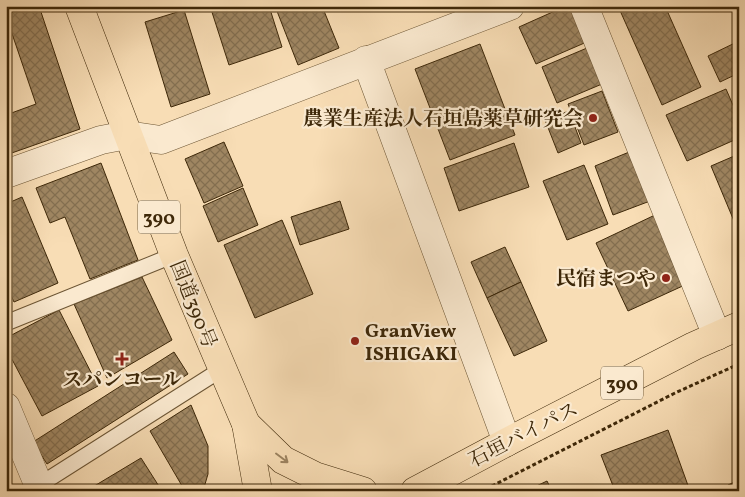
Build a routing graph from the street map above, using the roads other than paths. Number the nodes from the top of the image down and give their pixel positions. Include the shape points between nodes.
1 (79, 6) edge
2 (510, 6) edge
3 (584, 6) edge
4 (366, 60) junction
5 (128, 135) junction
6 (6, 174) edge
7 (174, 255) junction
8 (6, 323) edge
9 (728, 331) edge
10 (222, 369) junction
11 (6, 407) edge
12 (246, 424) junction
13 (507, 442) junction
14 (37, 489) edge
15 (258, 491) edge
16 (363, 491) edge
17 (415, 491) edge

1 - 5 highway, 国道390号 / 390
2 - 4 street
3 - 9 street
4 - 5 street via 161,140
4 - 13 street
5 - 6 street via 101,140
5 - 7 highway, 国道390号 / 390
7 - 8 lane
7 - 10 highway, 国道390号 / 390
9 - 13 highway, 石垣バイパス / 390
10 - 12 highway, 国道390号 / 390
10 - 14 lane
11 - 14 street
12 - 15 highway, 国道390号 / 390
12 -> 16 highway via 283,460 315,476
13 - 17 highway, 石垣バイパス / 390

